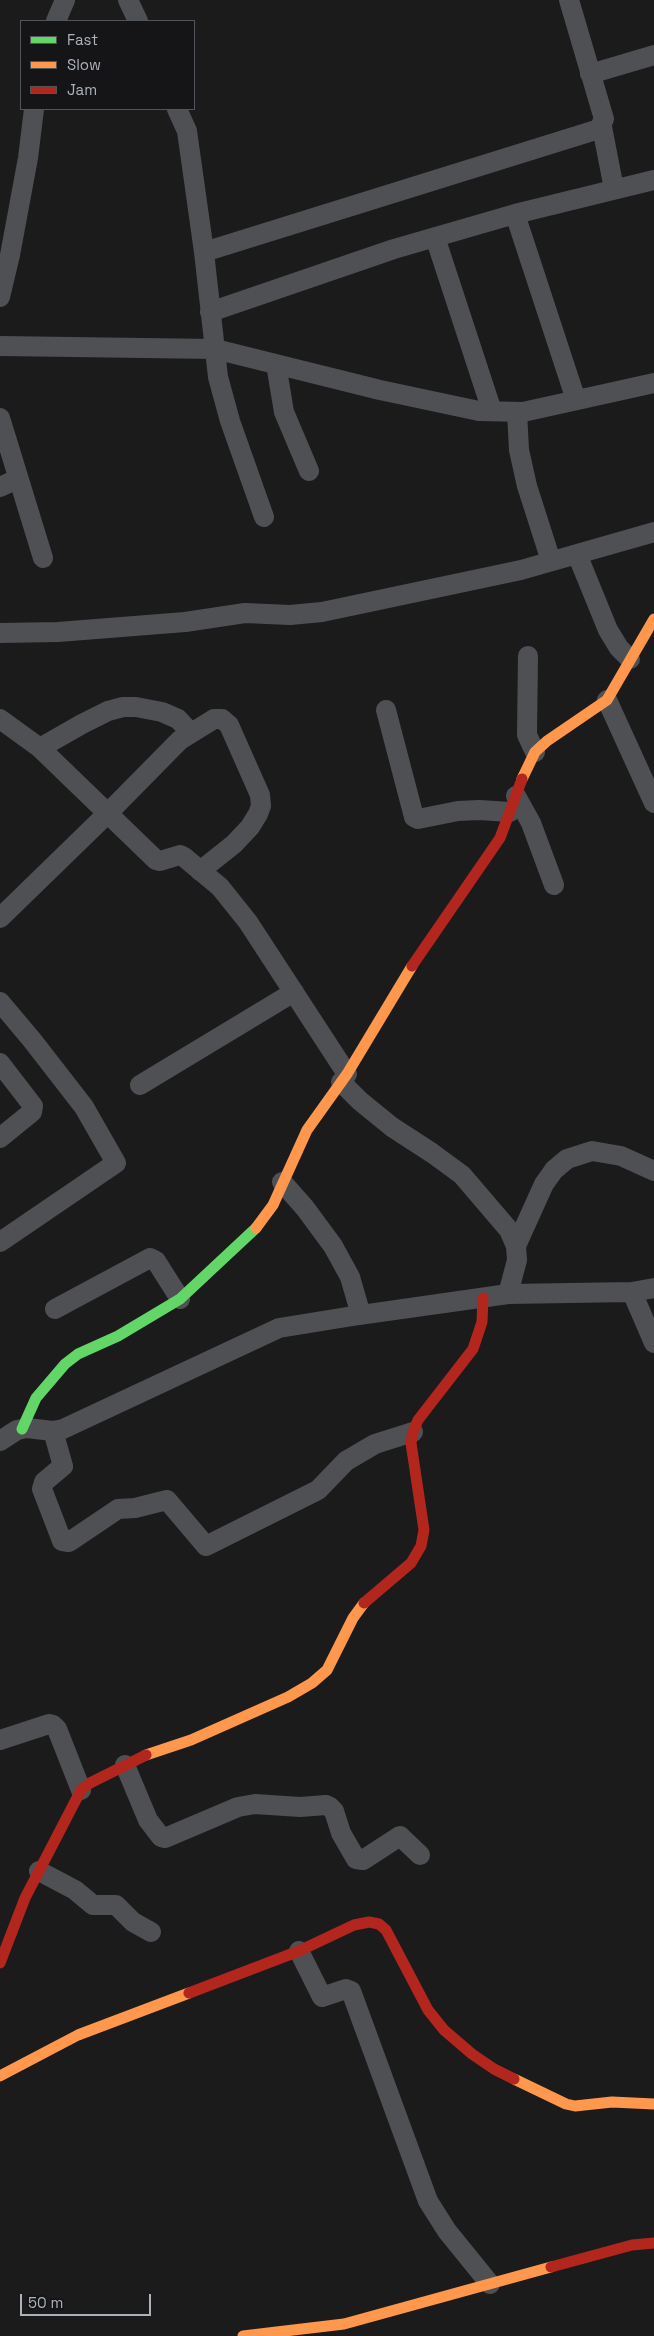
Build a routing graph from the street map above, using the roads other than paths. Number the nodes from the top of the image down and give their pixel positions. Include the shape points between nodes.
1 (64, 0) edge
2 (128, 0) edge
3 (568, 0) edge
4 (56, 20) edge
5 (138, 20) edge
6 (654, 56) edge
7 (590, 74) junction
8 (34, 110) edge
9 (177, 110) edge
10 (602, 126) junction
11 (654, 180) edge
12 (614, 188) junction
13 (515, 214) junction
14 (435, 237) junction
15 (204, 252) junction
16 (0, 297) edge
17 (210, 312) junction
18 (0, 346) edge
19 (214, 348) junction
20 (276, 364) junction
21 (654, 383) edge
22 (576, 400) junction
23 (492, 411) junction
24 (517, 412) junction
25 (0, 418) edge
26 (309, 471) dead end
27 (9, 483) edge
28 (264, 517) dead end
29 (654, 532) edge
30 (577, 554) junction
31 (43, 558) dead end
32 (551, 561) junction
33 (654, 619) edge
34 (0, 633) edge
35 (528, 656) dead end
36 (630, 659) junction
37 (607, 700) junction
38 (386, 710) dead end
39 (0, 720) edge
40 (190, 732) junction
41 (40, 748) junction
42 (535, 752) junction
43 (654, 803) edge
44 (513, 804) junction
45 (109, 812) junction
46 (200, 871) junction
47 (554, 885) dead end
48 (0, 918) edge
49 (294, 992) junction
50 (0, 1002) edge
51 (0, 1063) edge
52 (344, 1078) junction
53 (140, 1085) dead end
54 (0, 1138) edge
55 (654, 1171) edge
56 (282, 1182) junction
57 (0, 1242) edge
58 (516, 1246) junction
59 (654, 1288) edge
60 (632, 1292) junction
61 (508, 1294) junction
62 (180, 1298) junction
63 (483, 1298) junction
64 (55, 1309) dead end
65 (361, 1315) junction
66 (654, 1343) edge
67 (22, 1429) junction
68 (52, 1431) junction
69 (413, 1432) junction
70 (0, 1441) edge
71 (0, 1740) edge
72 (125, 1765) junction
73 (81, 1790) junction
74 (420, 1855) dead end
75 (40, 1871) junction
76 (151, 1932) dead end
77 (299, 1951) junction
78 (0, 1963) edge
79 (0, 2076) edge
80 (654, 2104) edge
81 (654, 2242) edge
82 (490, 2284) junction
83 (356, 2328) edge
84 (244, 2336) edge

1 - 4 street
2 - 5 street
3 - 7 street
6 - 7 street
7 - 10 street via 604,119
8 - 16 street via 28,158
9 - 15 street via 187,131
10 - 12 street
10 - 15 street
11 - 12 street
12 - 13 street
13 - 14 street
13 - 22 street
14 - 17 street
14 - 23 street
15 - 17 street
17 - 19 street
18 - 19 street
19 - 20 street
19 - 28 street via 224,402
20 - 23 street via 380,390 478,411
20 - 26 street via 284,412
21 - 22 street
22 - 24 street
23 - 24 street
24 - 32 street via 519,450 527,486
25 - 27 street
27 - 31 street
29 - 30 street
30 - 32 street
30 - 36 street via 608,630
32 - 34 street via 322,612 222,614 185,622
33 - 36 street
35 - 42 street via 527,735
36 - 37 street
37 - 42 street
37 - 43 street
38 - 44 street via 414,818
39 - 41 street
40 - 41 street via 178,719 162,712 136,706 122,707 108,711
40 - 45 street
40 - 46 street via 214,720 225,720 260,800 258,814 250,827
41 - 45 street
42 - 44 street
44 - 47 street via 531,823
44 - 52 street via 488,858 420,954
45 - 46 street via 156,860 180,856
45 - 48 street
46 - 49 street via 237,907
49 - 52 street
49 - 53 street
50 - 57 street via 84,1107 116,1163
51 - 54 street via 33,1106 32,1112
52 - 56 street via 307,1130
52 - 58 street via 360,1101 462,1176 509,1230
55 - 58 street via 621,1156 592,1151 567,1159 544,1184
56 - 62 street via 273,1205 256,1228
56 - 65 street via 334,1246 350,1277
58 - 61 street via 517,1260
59 - 60 street
60 - 61 street
60 - 66 street
61 - 63 street
62 - 64 street via 150,1258
62 - 67 street via 65,1364 36,1398
63 - 65 street
63 - 69 street via 482,1322 473,1349 418,1420
65 - 68 street via 279,1328 63,1429
67 - 68 street
67 - 70 street
68 - 69 street via 62,1466 44,1482 42,1489 62,1542 69,1542 118,1509 167,1500 206,1546 318,1490 346,1461 375,1444
69 - 72 street via 411,1443 424,1530 421,1546 411,1563 365,1600 327,1670 288,1698
71 - 73 street via 53,1725
72 - 73 street
72 - 74 street via 148,1820 161,1837 238,1807 255,1804 326,1805 334,1811 341,1833 356,1859 363,1860 400,1836
73 - 75 street
75 - 76 street via 75,1890 93,1905 116,1905 133,1922
75 - 78 street via 25,1898
77 - 79 street via 78,2035
77 - 80 street via 354,1925 379,1924 386,1930 428,2010 444,2030 494,2069 575,2106 612,2102
77 - 82 street via 322,1997 346,1989 351,1991 428,2202
81 - 82 street via 632,2245
82 - 83 street
83 - 84 street

